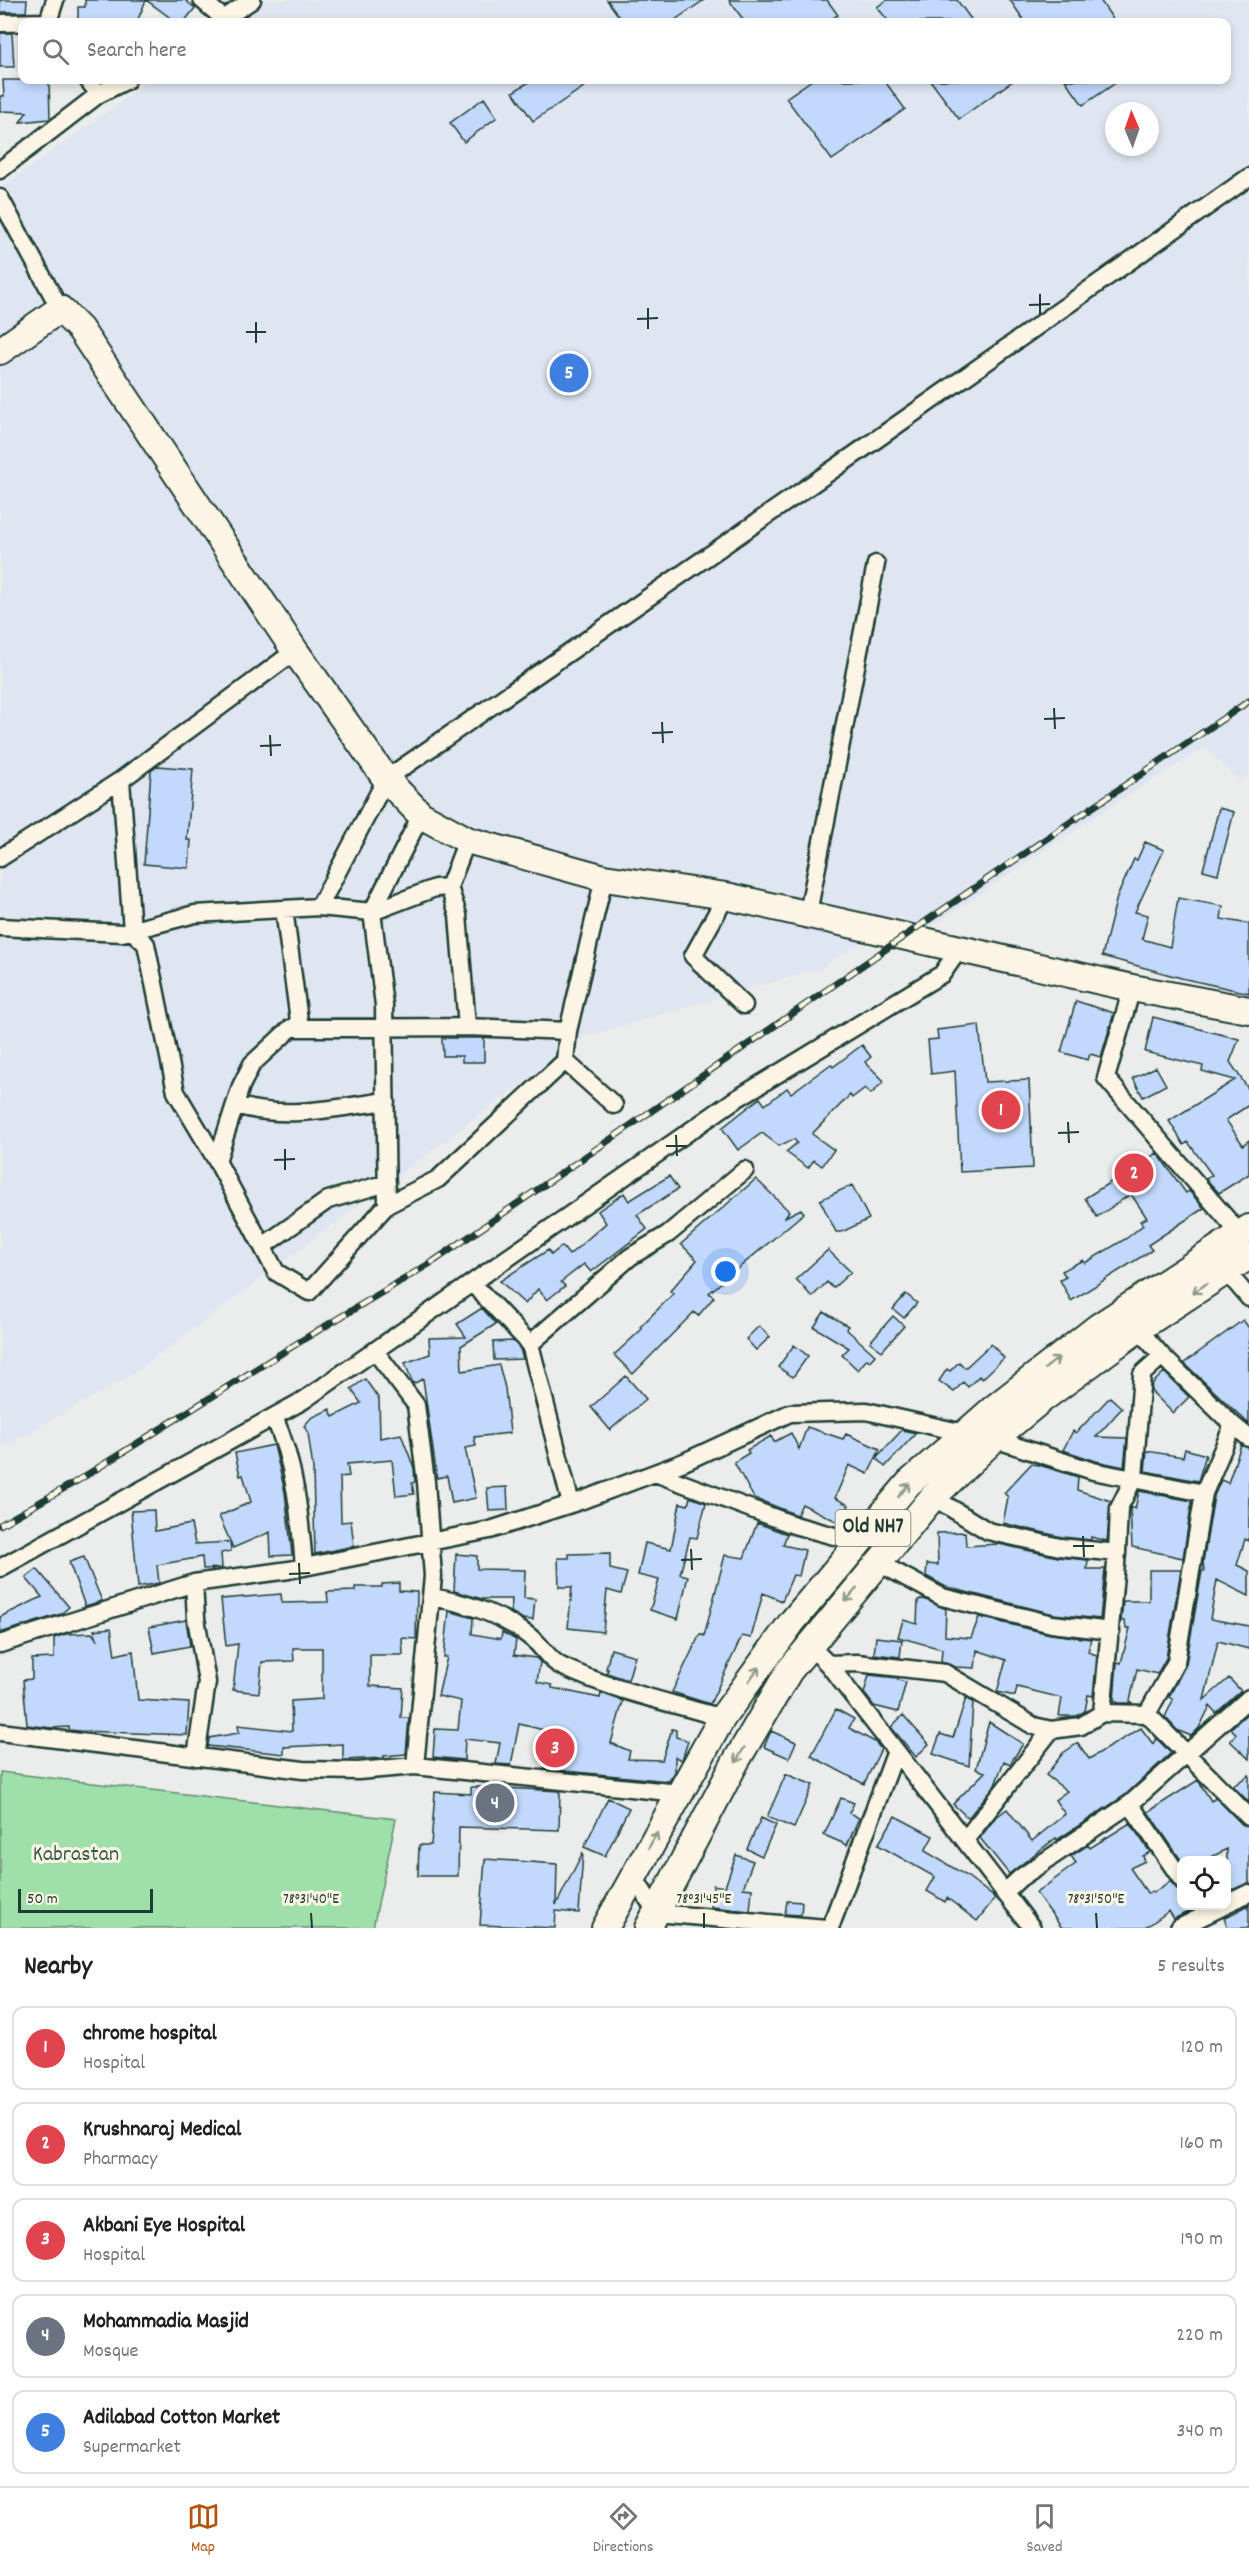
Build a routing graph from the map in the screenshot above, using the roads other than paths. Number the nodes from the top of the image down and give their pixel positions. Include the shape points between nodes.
1 (55, 0) edge
2 (202, 0) edge
3 (252, 0) edge
4 (49, 18) edge
5 (219, 18) edge
6 (226, 18) edge
7 (0, 23) edge
8 (18, 23) edge
9 (91, 84) edge
10 (119, 84) edge
11 (99, 94) junction
12 (0, 170) edge
13 (1249, 177) edge
14 (0, 198) edge
15 (60, 309) junction
16 (0, 351) edge
17 (876, 564) dead end
18 (295, 651) junction
19 (386, 779) junction
20 (121, 780) junction
21 (421, 815) junction
22 (467, 840) junction
23 (0, 858) edge
24 (604, 879) junction
25 (449, 887) junction
26 (726, 896) junction
27 (319, 907) junction
28 (284, 909) junction
29 (372, 912) junction
30 (808, 914) junction
31 (0, 927) edge
32 (132, 931) junction
33 (960, 948) junction
34 (1132, 988) junction
35 (744, 1005) dead end
36 (1249, 1010) edge
37 (385, 1027) junction
38 (467, 1027) junction
39 (300, 1028) junction
40 (568, 1031) junction
41 (565, 1061) junction
42 (386, 1101) junction
43 (236, 1105) junction
44 (614, 1106) dead end
45 (217, 1161) junction
46 (745, 1170) dead end
47 (387, 1183) junction
48 (387, 1205) junction
49 (1246, 1239) edge
50 (262, 1246) junction
51 (1226, 1270) junction
52 (472, 1282) junction
53 (1249, 1298) edge
54 (1138, 1329) junction
55 (530, 1344) junction
56 (375, 1351) junction
57 (1162, 1356) junction
58 (274, 1416) junction
59 (1233, 1425) junction
60 (964, 1433) junction
61 (1249, 1438) edge
62 (994, 1439) junction
63 (655, 1473) junction
64 (1134, 1478) junction
65 (1204, 1493) junction
66 (933, 1497) junction
67 (570, 1504) junction
68 (430, 1542) junction
69 (860, 1543) junction
70 (1117, 1553) junction
71 (879, 1563) junction
72 (304, 1567) junction
73 (0, 1568) edge
74 (194, 1583) junction
75 (431, 1597) junction
76 (1111, 1631) junction
77 (0, 1644) edge
78 (809, 1645) junction
79 (828, 1664) junction
80 (1249, 1698) edge
81 (1102, 1713) junction
82 (1147, 1714) junction
83 (722, 1718) junction
84 (1051, 1730) junction
85 (0, 1732) edge
86 (896, 1751) junction
87 (1186, 1755) junction
88 (196, 1757) junction
89 (415, 1766) junction
90 (679, 1792) junction
91 (1130, 1804) junction
92 (1249, 1817) edge
93 (965, 1840) junction
94 (1177, 1873) edge
95 (633, 1876) junction
96 (1004, 1893) junction
97 (1249, 1893) edge
98 (1231, 1902) edge
99 (1203, 1916) edge
100 (652, 1920) edge
101 (605, 1928) edge
102 (828, 1928) edge
103 (1032, 1928) edge
104 (1179, 1928) edge

1 - 4 street
2 - 5 street
3 - 6 street
7 - 8 street
9 - 11 street
10 - 11 street
11 - 12 street
13 - 19 street
14 - 15 street
15 - 16 main road
15 - 18 main road via 81,329
17 - 30 street
18 - 19 main road
18 - 20 street
19 - 21 main road
19 - 27 street
20 - 23 street
20 - 32 street
21 - 22 main road
21 - 29 street
22 - 24 main road
22 - 25 street
24 - 26 main road
24 - 40 street
25 - 29 street via 435,888
25 - 38 street via 458,915
26 - 30 main road
26 - 35 street via 693,956
27 - 28 street
27 - 29 street
28 - 32 street via 195,914
28 - 39 street
29 - 37 street
30 - 33 main road
31 - 32 street
32 - 45 street via 146,944 176,1092
33 - 34 main road
33 - 52 street via 942,974 733,1101
34 - 36 main road
34 - 49 street via 1106,1078
37 - 38 street
37 - 39 street
37 - 42 street
38 - 40 street
39 - 43 street via 291,1028 252,1064
40 - 41 street
41 - 44 street
41 - 48 street via 438,1179
42 - 43 street via 312,1112 252,1110
42 - 47 street
43 - 45 street
45 - 50 street
46 - 55 street via 668,1234 630,1257
47 - 48 street
47 - 50 street via 328,1200
48 - 50 street via 309,1292 276,1272
49 - 51 main road, old NH7
60 -> 49 main road, Old NH7 via 1098,1328
51 - 53 street
51 -> 54 main road, old NH7
52 - 55 street
52 - 56 street
54 - 57 street
54 - 62 main road, old NH7
55 - 67 street
56 - 58 street
56 - 68 street via 416,1405
57 - 59 street
57 - 64 street via 1142,1374
58 - 72 street via 283,1437 300,1512
58 - 73 street
59 - 61 street
59 - 65 street
60 - 63 street via 866,1411 790,1413
69 -> 60 main road, Old NH7 via 909,1483
62 - 64 street via 1094,1471
62 - 66 main road, old NH7
63 - 67 street
63 - 69 street via 794,1525
64 - 65 street
64 - 70 street via 1119,1508
65 - 82 street via 1176,1662
66 - 70 street via 988,1531 1060,1547
66 - 71 main road, old NH7
67 - 68 street via 490,1530
68 - 72 street
68 - 75 street
83 -> 69 main road, Old NH7 via 792,1622
70 - 76 street
71 - 76 street via 942,1597 1052,1624
71 -> 78 main road, old NH7
72 - 74 street
74 - 77 street
74 - 88 street via 207,1682
75 - 83 street via 461,1602 515,1626 558,1665
75 - 89 street
76 - 81 street
78 - 79 street
78 -> 100 main road, old NH7 via 789,1671 735,1763
79 - 84 street via 857,1663 945,1674 1034,1726
79 - 86 street
80 - 87 street
81 - 82 street
81 - 84 street via 1081,1726
82 - 87 street
83 - 90 main road, Old NH7
84 - 93 street
85 - 88 street
86 - 93 street
86 - 102 street
87 - 91 street
87 - 92 street
88 - 89 street via 303,1770
89 - 90 street
95 -> 90 main road, Old NH7
91 - 94 street
91 - 96 street via 1020,1878
93 - 96 street
95 - 100 street
95 - 101 main road, Old NH7
96 - 103 street
97 - 98 street
99 - 104 street
100 - 102 street

